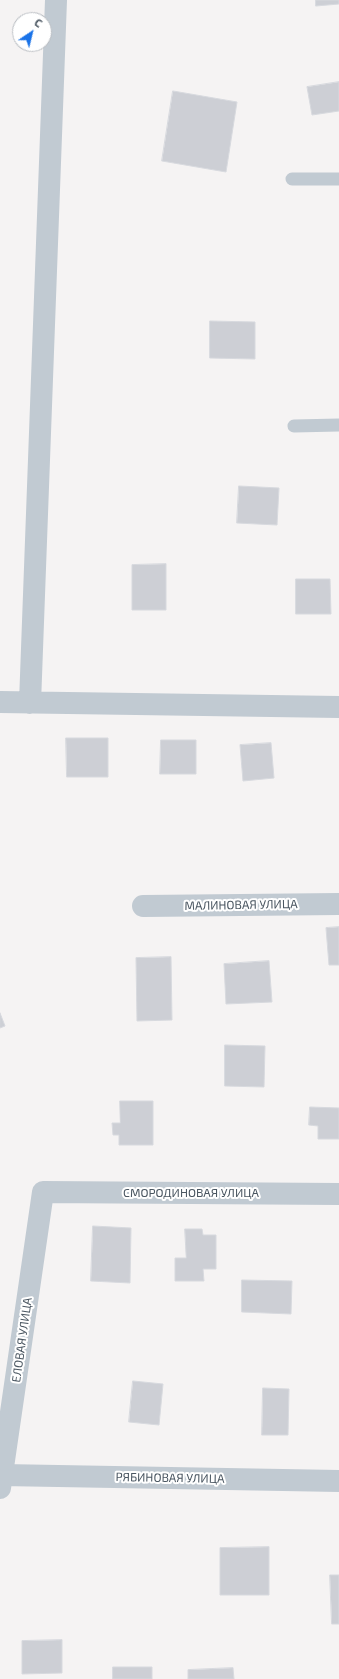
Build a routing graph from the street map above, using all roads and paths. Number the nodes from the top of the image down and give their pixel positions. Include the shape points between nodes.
1 (56, 0) edge
2 (292, 179) dead end
3 (339, 179) edge
4 (339, 425) edge
5 (294, 426) dead end
6 (0, 702) edge
7 (30, 704) junction
8 (339, 707) edge
9 (339, 904) edge
10 (143, 906) dead end
11 (44, 1192) joint
12 (339, 1194) edge
13 (1, 1481) edge
14 (339, 1481) edge

1 - 7 street
2 - 3 lane
4 - 5 lane
6 - 7 street
7 - 8 street
9 - 10 street, МАЛИНОВАЯ УЛИЦА
11 - 12 street, СМОРОДИНОВАЯ УЛИЦА
11 - 13 street, ЕЛОВАЯ УЛИЦА
13 - 14 street, РЯБИНОВАЯ УЛИЦА

